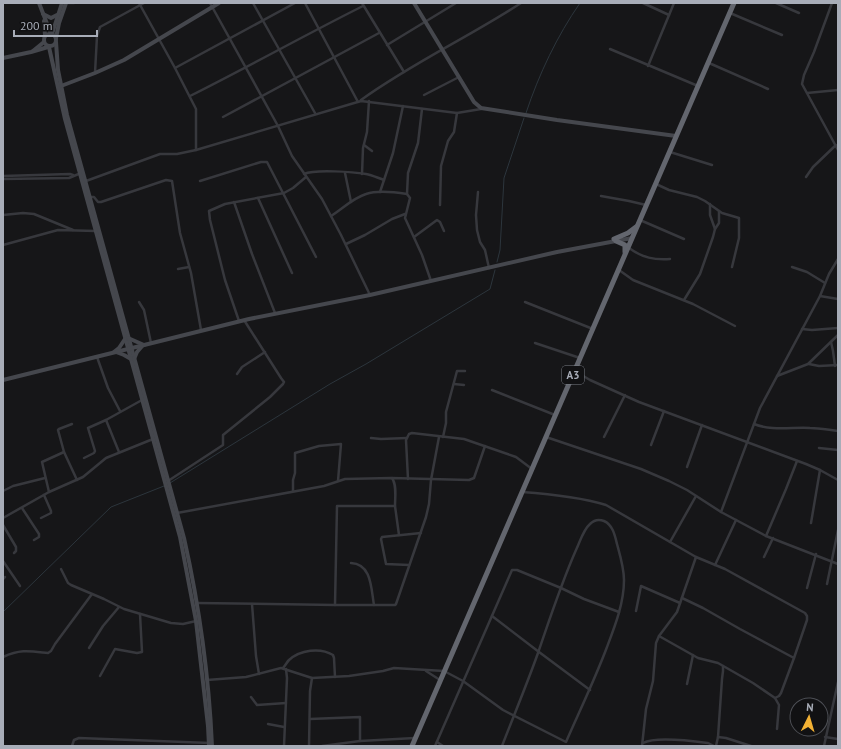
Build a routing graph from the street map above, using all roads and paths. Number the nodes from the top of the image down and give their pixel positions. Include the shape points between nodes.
1 (39, 3) edge
2 (62, 3) edge
3 (66, 3) edge
4 (74, 3) edge
5 (144, 3) edge
6 (218, 3) edge
7 (253, 3) edge
8 (295, 3) edge
9 (305, 3) edge
10 (456, 3) edge
11 (521, 3) edge
12 (643, 3) edge
13 (674, 3) edge
14 (734, 3) edge
15 (776, 3) edge
16 (832, 3) edge
17 (140, 4) edge
18 (362, 4) edge
19 (416, 4) edge
20 (211, 5) edge
21 (730, 13) junction
22 (799, 13) dead end
23 (43, 15) junction
24 (57, 15) junction
25 (669, 15) junction
26 (263, 20) junction
27 (425, 21) junction
28 (318, 28) junction
29 (379, 33) junction
30 (51, 34) junction
31 (46, 35) junction
32 (782, 35) dead end
33 (230, 39) junction
34 (56, 40) junction
35 (159, 40) junction
36 (44, 42) junction
37 (387, 45) junction
38 (49, 47) junction
39 (279, 49) junction
40 (442, 49) junction
41 (610, 49) dead end
42 (31, 52) junction
43 (3, 58) edge
44 (334, 58) junction
45 (708, 62) junction
46 (648, 66) junction
47 (175, 68) junction
48 (245, 69) junction
49 (404, 72) junction
50 (95, 73) junction
51 (459, 77) junction
52 (296, 78) junction
53 (61, 86) junction
54 (698, 86) junction
55 (768, 89) dead end
56 (838, 90) edge
57 (807, 93) junction
58 (424, 95) dead end
59 (190, 96) junction
60 (261, 96) junction
61 (359, 101) junction
62 (368, 101) junction
63 (403, 106) junction
64 (481, 108) junction
65 (422, 109) junction
66 (315, 113) junction
67 (457, 113) junction
68 (223, 117) dead end
69 (278, 126) junction
70 (676, 136) junction
71 (364, 145) junction
72 (836, 145) junction
73 (196, 150) junction
74 (838, 150) edge
75 (372, 151) dead end
76 (670, 152) junction
77 (712, 165) dead end
78 (82, 173) junction
79 (345, 173) junction
80 (304, 174) junction
81 (362, 174) junction
82 (3, 177) edge
83 (306, 177) junction
84 (806, 177) dead end
85 (384, 180) junction
86 (86, 181) junction
87 (200, 181) dead end
88 (656, 184) junction
89 (380, 192) junction
90 (478, 192) dead end
91 (284, 193) junction
92 (407, 194) junction
93 (601, 196) dead end
94 (90, 197) junction
95 (258, 198) junction
96 (234, 202) junction
97 (351, 202) junction
98 (710, 204) junction
99 (440, 205) dead end
100 (646, 205) junction
101 (719, 211) junction
102 (405, 214) junction
103 (3, 215) edge
104 (331, 216) junction
105 (639, 222) junction
106 (715, 229) junction
107 (74, 230) junction
108 (444, 230) dead end
109 (97, 231) junction
110 (633, 236) junction
111 (414, 237) junction
112 (684, 239) dead end
113 (615, 240) junction
114 (346, 244) junction
115 (3, 245) edge
116 (628, 247) junction
117 (625, 254) junction
118 (316, 258) dead end
119 (670, 259) dead end
120 (838, 260) edge
121 (189, 267) junction
122 (792, 267) dead end
123 (489, 268) junction
124 (732, 268) dead end
125 (178, 269) dead end
126 (618, 270) junction
127 (292, 273) dead end
128 (431, 280) junction
129 (825, 283) junction
130 (370, 295) junction
131 (820, 296) junction
132 (838, 299) edge
133 (684, 300) junction
134 (139, 302) dead end
135 (525, 302) dead end
136 (275, 313) junction
137 (241, 321) junction
138 (735, 326) dead end
139 (593, 328) junction
140 (838, 328) edge
141 (802, 329) junction
142 (201, 330) junction
143 (838, 335) edge
144 (127, 338) junction
145 (830, 342) junction
146 (151, 343) junction
147 (535, 343) dead end
148 (144, 345) junction
149 (130, 348) junction
150 (115, 352) junction
151 (265, 352) junction
152 (97, 357) junction
153 (580, 358) junction
154 (132, 360) junction
155 (808, 364) junction
156 (836, 366) edge
157 (465, 371) dead end
158 (574, 371) junction
159 (236, 374) dead end
160 (776, 376) junction
161 (3, 380) edge
162 (454, 384) junction
163 (464, 385) dead end
164 (492, 390) dead end
165 (625, 395) junction
166 (142, 400) junction
167 (120, 411) junction
168 (664, 411) junction
169 (555, 415) junction
170 (106, 420) junction
171 (72, 424) dead end
172 (754, 424) junction
173 (702, 425) junction
174 (838, 431) edge
175 (441, 437) junction
176 (546, 437) junction
177 (604, 437) dead end
178 (153, 438) junction
179 (371, 438) dead end
180 (407, 438) junction
181 (747, 442) junction
182 (651, 445) dead end
183 (484, 446) junction
184 (819, 448) dead end
185 (838, 450) edge
186 (64, 452) junction
187 (119, 452) junction
188 (84, 458) dead end
189 (797, 461) junction
190 (687, 467) dead end
191 (532, 469) junction
192 (820, 470) junction
193 (45, 478) junction
194 (394, 479) junction
195 (408, 479) junction
196 (77, 480) junction
197 (431, 480) junction
198 (838, 480) edge
199 (168, 481) junction
200 (338, 481) junction
201 (3, 491) edge
202 (294, 491) junction
203 (49, 492) junction
204 (522, 492) junction
205 (44, 495) junction
206 (696, 496) junction
207 (395, 506) junction
208 (22, 508) junction
209 (721, 512) junction
210 (177, 513) junction
211 (3, 518) edge
212 (41, 518) dead end
213 (736, 520) junction
214 (811, 523) dead end
215 (3, 525) edge
216 (838, 530) edge
217 (421, 533) junction
218 (399, 535) junction
219 (766, 536) junction
220 (773, 538) junction
221 (34, 540) dead end
222 (670, 542) junction
223 (14, 553) dead end
224 (816, 554) junction
225 (696, 557) junction
226 (764, 557) dead end
227 (3, 561) edge
228 (832, 561) junction
229 (351, 563) dead end
230 (838, 564) edge
231 (409, 565) junction
232 (715, 565) junction
233 (61, 569) dead end
234 (827, 584) dead end
235 (20, 586) dead end
236 (561, 588) junction
237 (807, 588) dead end
238 (92, 594) junction
239 (682, 598) junction
240 (196, 603) junction
241 (680, 603) junction
242 (252, 604) junction
243 (335, 605) junction
244 (374, 605) junction
245 (119, 607) junction
246 (636, 611) dead end
247 (619, 612) junction
248 (140, 614) junction
249 (492, 616) junction
250 (196, 621) junction
251 (659, 636) junction
252 (89, 648) dead end
253 (539, 652) junction
254 (692, 655) junction
255 (3, 657) edge
256 (794, 658) junction
257 (723, 666) junction
258 (284, 669) junction
259 (727, 669) junction
260 (426, 670) junction
261 (291, 671) junction
262 (444, 671) junction
263 (724, 671) junction
264 (259, 674) junction
265 (287, 674) junction
266 (100, 676) dead end
267 (335, 677) junction
268 (312, 678) junction
269 (206, 680) junction
270 (440, 680) junction
271 (463, 681) junction
272 (838, 682) edge
273 (687, 684) dead end
274 (590, 690) junction
275 (251, 696) dead end
276 (774, 698) junction
277 (286, 703) junction
278 (832, 709) junction
279 (838, 709) edge
280 (514, 716) junction
281 (310, 719) junction
282 (268, 724) dead end
283 (284, 727) junction
284 (778, 729) dead end
285 (643, 736) junction
286 (718, 737) junction
287 (415, 738) junction
288 (825, 738) junction
289 (838, 739) edge
290 (648, 740) junction
291 (360, 741) junction
292 (437, 742) junction
293 (566, 742) junction
294 (716, 742) junction
295 (708, 743) junction
296 (642, 744) edge
297 (210, 745) edge
298 (72, 746) edge
299 (284, 746) edge
300 (309, 746) edge
301 (322, 746) edge
302 (412, 746) edge
303 (435, 746) edge
304 (443, 746) edge
305 (502, 746) edge
306 (564, 746) edge
307 (715, 746) edge
308 (751, 746) edge
309 (824, 746) edge

1 - 23 main road
2 - 24 main road
3 - 4 street
3 - 34 main road
5 - 17 street
6 - 20 main road
7 - 26 street
8 - 26 street
9 - 28 street
10 - 27 street
11 - 40 street
12 - 25 street
13 - 25 street
14 - 21 highway, A3
15 - 22 street
16 - 57 street via 802,80
17 - 35 street
17 - 50 street via 100,27 97,36
18 - 28 street
18 - 29 street
19 - 27 main road
20 - 33 street
20 - 35 main road
21 - 32 street
21 - 45 highway, A3
23 - 24 main road via 49,18
23 - 30 main road
23 - 31 main road
24 - 30 main road
25 - 46 street
26 - 33 street
26 - 39 street
27 - 37 street
27 - 40 main road
28 - 39 street
28 - 44 street
29 - 37 street
29 - 44 street
30 - 31 main road
30 - 34 main road
31 - 36 main road via 43,38
33 - 47 street
33 - 48 street
34 - 38 main road via 53,46
34 - 53 main road
35 - 47 street
35 - 50 main road
36 - 38 main road
36 - 42 main road
37 - 49 street
38 - 42 main road
38 - 78 main road via 63,112
39 - 48 street
39 - 52 street
40 - 49 street
40 - 51 main road
41 - 46 street
42 - 43 main road
44 - 52 street
44 - 61 street
45 - 54 highway, A3
45 - 55 street
46 - 54 street
47 - 59 street
48 - 59 street
48 - 60 street
49 - 61 street
50 - 53 main road
51 - 58 street
51 - 64 main road via 474,102
52 - 60 street
52 - 66 street
53 - 78 main road
54 - 70 highway, A3
56 - 57 street
57 - 72 street
59 - 73 street via 196,112
60 - 68 street
60 - 69 street
61 - 62 street
61 - 66 street
62 - 63 street
62 - 71 street
63 - 65 street
63 - 85 street via 393,153
64 - 67 street
64 - 70 main road
65 - 67 street
65 - 92 street via 418,143 408,173
66 - 69 street
67 - 99 street via 454,132 448,140 441,166
69 - 73 street
69 - 80 street
70 - 76 highway, A3
71 - 75 street
71 - 81 street
72 - 74 street
72 - 84 street
73 - 86 street via 160,154
76 - 77 street
76 - 88 highway, A3
78 - 82 street
78 - 86 main road
78 - 109 main road
79 - 80 street
79 - 81 street
79 - 97 street
80 - 83 street
81 - 85 street
83 - 91 street
83 - 104 street
85 - 89 street
86 - 94 main road
87 - 91 street via 266,162
88 - 98 street via 697,197
88 - 100 highway, A3
89 - 92 street
89 - 97 street via 365,194
90 - 123 street via 477,230
91 - 95 street
91 - 118 street
92 - 102 street via 410,198
93 - 100 street
94 - 109 main road
94 - 121 street via 101,202 171,180
95 - 96 street
95 - 127 street
96 - 136 street
96 - 137 street via 211,209 209,214 225,280
97 - 104 street
98 - 101 street
98 - 106 street via 710,216
100 - 105 highway, A3
101 - 106 street via 719,223
101 - 124 street via 738,217 740,221
102 - 111 street
102 - 114 street
103 - 107 street via 34,214
104 - 114 street
105 - 110 highway, A3
105 - 112 street
105 - 113 highway via 628,233
106 - 133 street via 700,274
107 - 109 street
107 - 115 street via 50,231
108 - 111 street via 437,220
109 - 144 main road
110 - 113 main road
110 - 116 highway, A3
111 - 128 street
113 - 117 highway via 625,245
113 - 123 main road
114 - 130 street
116 - 117 highway, A3
116 - 119 street via 640,255 658,260
117 - 126 highway, A3
120 - 129 street
121 - 125 street
121 - 142 street
122 - 129 street via 807,272
123 - 128 main road
126 - 133 street via 632,280
126 - 139 highway, A3
128 - 130 main road
129 - 131 street
130 - 136 main road
131 - 132 street
131 - 141 street
133 - 138 street
134 - 146 street via 144,310
135 - 139 street
136 - 137 main road
137 - 142 main road
137 - 151 street
139 - 153 highway, A3
140 - 141 street
141 - 160 street
142 - 146 main road
143 - 145 street
144 - 148 main road
144 - 149 main road
144 - 150 main road
145 - 155 street
145 - 156 street
146 - 148 main road
147 - 153 street
148 - 149 main road
148 - 154 main road
149 - 150 main road
149 - 154 main road
150 - 152 main road
150 - 154 main road
151 - 159 street
151 - 199 street via 283,384 223,435 222,445
152 - 161 main road
152 - 167 street via 108,388
153 - 158 highway, A3
154 - 166 main road
154 - 199 main road
155 - 156 street
155 - 160 street
157 - 162 street via 458,370
158 - 165 street
158 - 169 highway, A3
160 - 172 street
162 - 163 street
162 - 175 street
164 - 169 street
165 - 168 street
165 - 177 street
166 - 167 street
166 - 178 main road
167 - 170 street
168 - 173 street
168 - 182 street
169 - 176 highway, A3
170 - 187 street
170 - 188 street via 88,428 95,452
171 - 186 street via 58,430
172 - 174 street via 771,428
172 - 181 street
173 - 181 street
173 - 190 street
175 - 180 street via 412,433
175 - 183 street via 464,439
175 - 197 street
176 - 191 highway, A3
176 - 206 street via 641,469
178 - 187 street
178 - 250 main road via 180,537
179 - 180 street
180 - 195 street
181 - 189 street
181 - 209 street
183 - 191 street via 516,457
183 - 197 street via 473,479
184 - 185 street
186 - 193 street via 42,462
186 - 196 street
187 - 196 street via 106,458
189 - 192 street
189 - 219 street
191 - 204 highway, A3
192 - 198 street
192 - 214 street
193 - 201 street
193 - 203 street
194 - 195 street
194 - 200 street
194 - 207 street
195 - 197 street
196 - 203 street
197 - 217 street
199 - 210 main road
200 - 202 street
200 - 202 street via 341,444 319,446 295,453
202 - 210 street
203 - 205 street
204 - 222 street via 606,505
204 - 262 highway, A3
205 - 208 street
205 - 212 street via 51,511
206 - 209 street
206 - 222 street
207 - 218 street
207 - 243 street via 337,506
208 - 211 street
208 - 221 street via 39,534
209 - 213 street
210 - 240 main road
213 - 219 street
213 - 232 street
215 - 223 street via 16,547
216 - 228 street
217 - 218 street
217 - 231 street
218 - 231 street via 381,539 386,563
219 - 220 street
220 - 224 street
220 - 226 street
222 - 225 street
224 - 228 street
224 - 237 street
225 - 232 street
225 - 239 street
227 - 235 street
228 - 230 street
228 - 234 street
229 - 244 street via 366,570
231 - 244 street via 396,604
232 - 256 street via 805,613 807,620
233 - 238 street via 68,583
236 - 247 street
236 - 247 street via 588,527 594,521 602,521 611,526 623,571
236 - 249 street via 512,570
236 - 253 street
238 - 245 street
238 - 255 street via 50,652 18,651
239 - 241 street
239 - 256 street
240 - 242 street
240 - 269 main road
241 - 246 street via 641,586
241 - 251 street via 675,615
242 - 243 street
242 - 264 street
243 - 244 street
245 - 248 street
245 - 252 street
247 - 274 street
248 - 250 street via 174,624
248 - 266 street via 142,652 115,649
249 - 253 street
249 - 271 street
250 - 297 main road
251 - 254 street
251 - 285 street
253 - 274 street
253 - 280 street
254 - 257 street via 715,661
254 - 273 street
256 - 276 street via 781,693
257 - 259 street
257 - 263 street
258 - 261 street
258 - 264 street
258 - 265 street
258 - 267 street via 289,660 299,654 324,652 333,655
259 - 263 street
259 - 276 street
260 - 262 street
260 - 267 street via 394,668
260 - 270 street
261 - 265 street
261 - 268 street
262 - 270 highway, A3
262 - 271 street
263 - 286 street
264 - 269 street
265 - 277 street
267 - 268 street
268 - 281 street
269 - 297 main road
270 - 287 highway, A3
271 - 280 street
271 - 292 street
272 - 278 street
274 - 293 street
275 - 277 street via 257,705
276 - 284 street via 778,705
277 - 283 street
278 - 279 street
278 - 288 street
280 - 293 street
280 - 305 street
281 - 291 street via 360,717
281 - 300 street
282 - 283 street
283 - 299 street
285 - 290 street
285 - 296 street
286 - 294 street
286 - 308 street
287 - 291 street
287 - 302 highway, A3
288 - 289 street
288 - 309 street
290 - 295 street
290 - 296 street
291 - 301 street
292 - 303 street
292 - 304 street
293 - 306 street
294 - 295 street
294 - 307 street
295 - 307 street
297 - 298 street via 79,738 74,740

